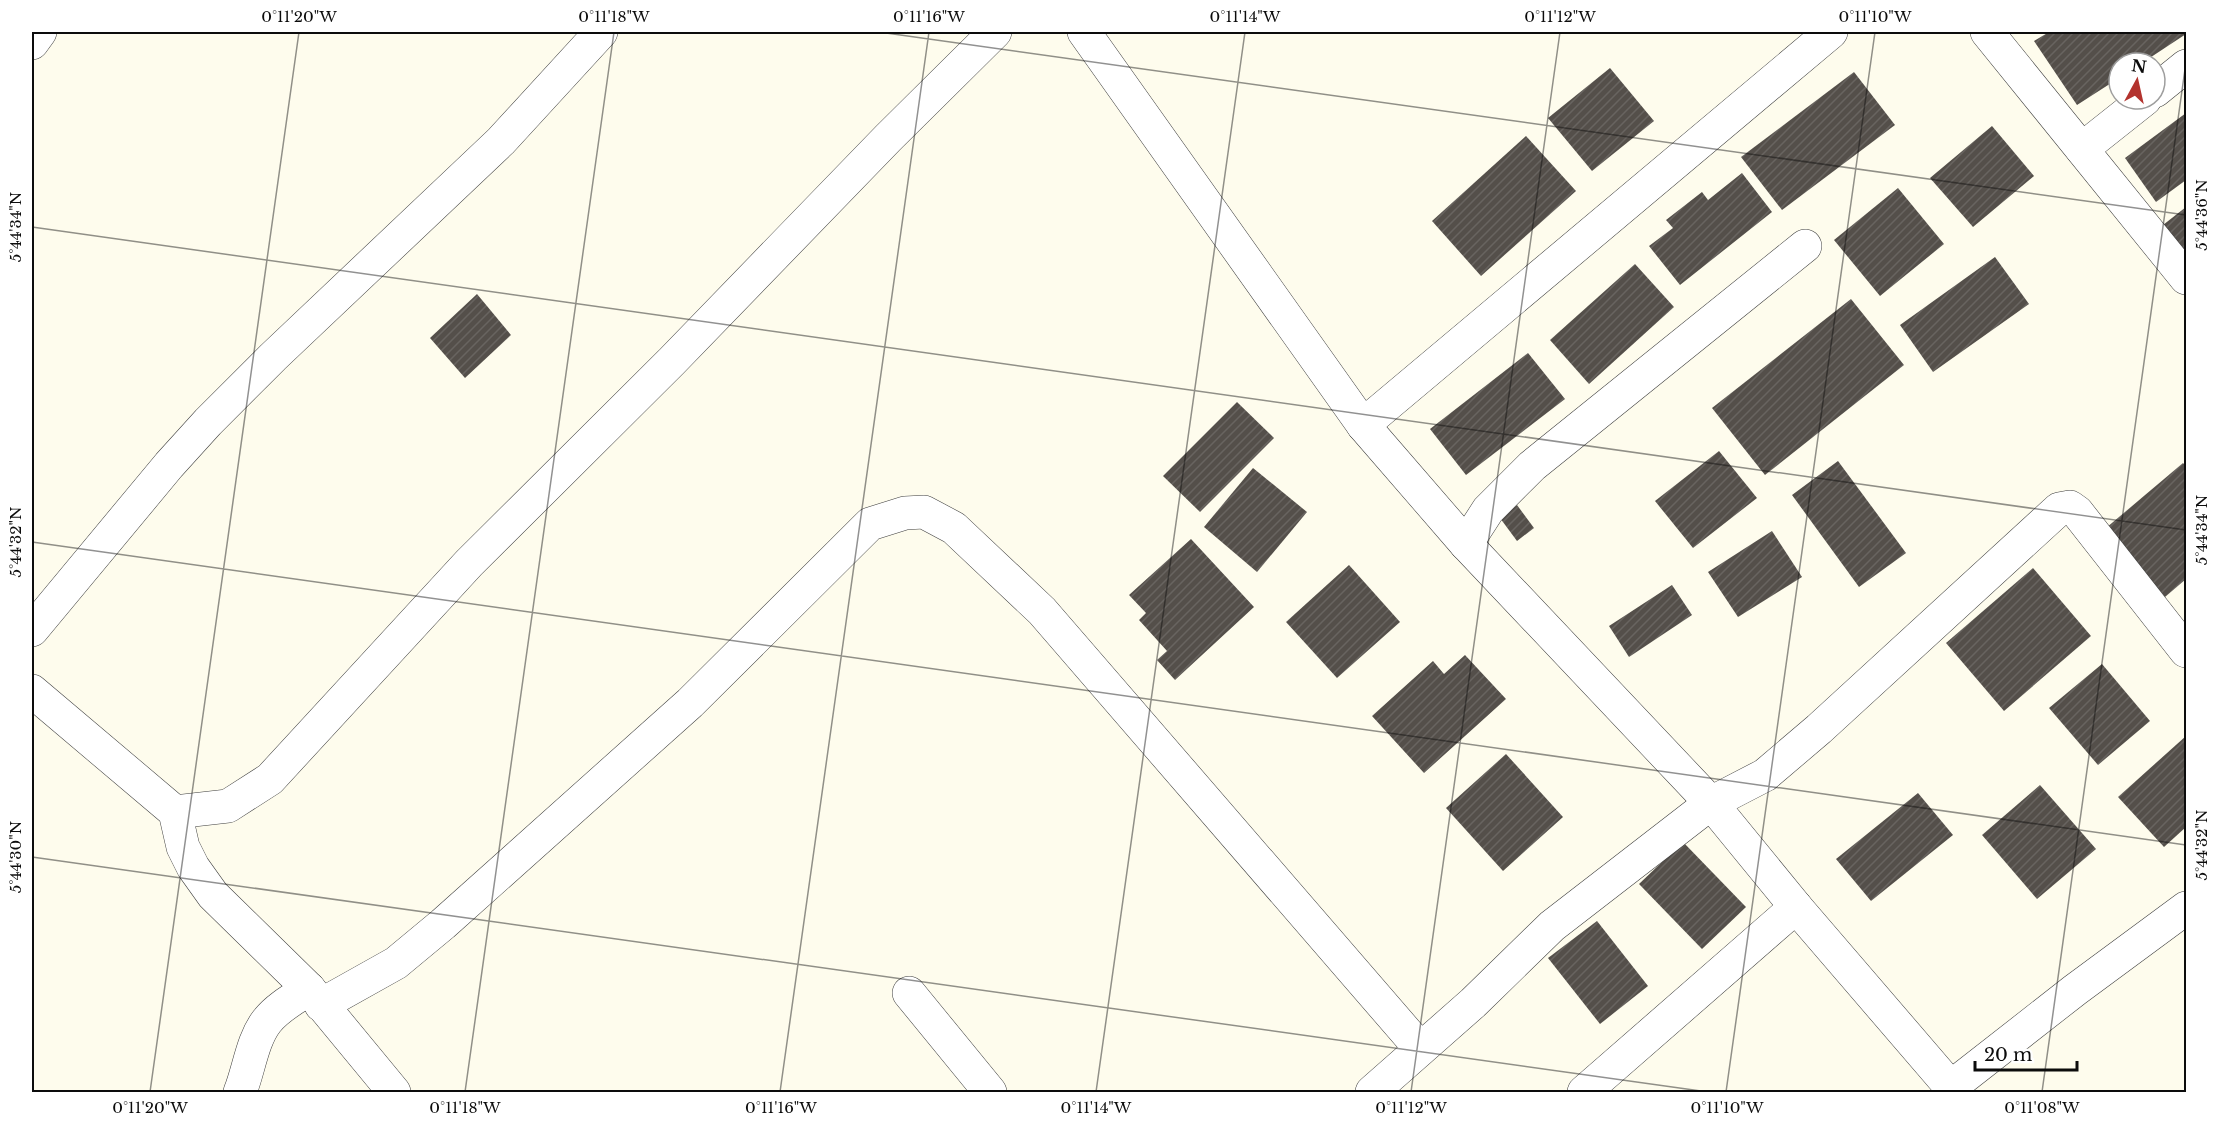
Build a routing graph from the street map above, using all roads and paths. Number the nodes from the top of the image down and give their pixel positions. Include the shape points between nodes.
1 (40, 32) edge
2 (602, 32) edge
3 (995, 32) edge
4 (1084, 32) edge
5 (1831, 32) edge
6 (1987, 32) edge
7 (32, 43) edge
8 (2187, 66) edge
9 (2167, 82) edge
10 (2130, 111) edge
11 (2082, 149) junction
12 (1804, 246) dead end
13 (2187, 278) edge
14 (1363, 425) junction
15 (1466, 544) junction
16 (32, 630) edge
17 (2187, 651) edge
18 (32, 691) edge
19 (1711, 802) junction
20 (176, 812) junction
21 (1796, 907) junction
22 (2187, 908) edge
23 (909, 993) dead end
24 (315, 997) junction
25 (1420, 1048) junction
26 (1953, 1090) edge
27 (240, 1092) edge
28 (394, 1092) edge
29 (990, 1092) edge
30 (1372, 1092) edge
31 (1584, 1092) edge

1 - 7 street
2 - 16 street via 501,141 208,422
3 - 20 street via 469,563 270,779 228,806
4 - 14 street
5 - 14 street
6 - 11 street
8 - 9 street
10 - 11 street
11 - 13 street
12 - 15 street via 1532,466 1488,510
14 - 15 street
15 - 19 street
17 - 19 street via 2077,512 2070,507 2059,509 1766,774
18 - 20 street
19 - 21 street
19 - 25 street via 1552,926
20 - 24 street via 183,847 213,895
21 - 26 street
21 - 31 street
22 - 26 street via 2074,990
23 - 29 street
24 - 25 street via 396,963 443,924 690,703 870,524 905,513 924,512 954,528 1042,610
24 - 27 street via 283,1006 267,1021
24 - 28 street
25 - 30 street

